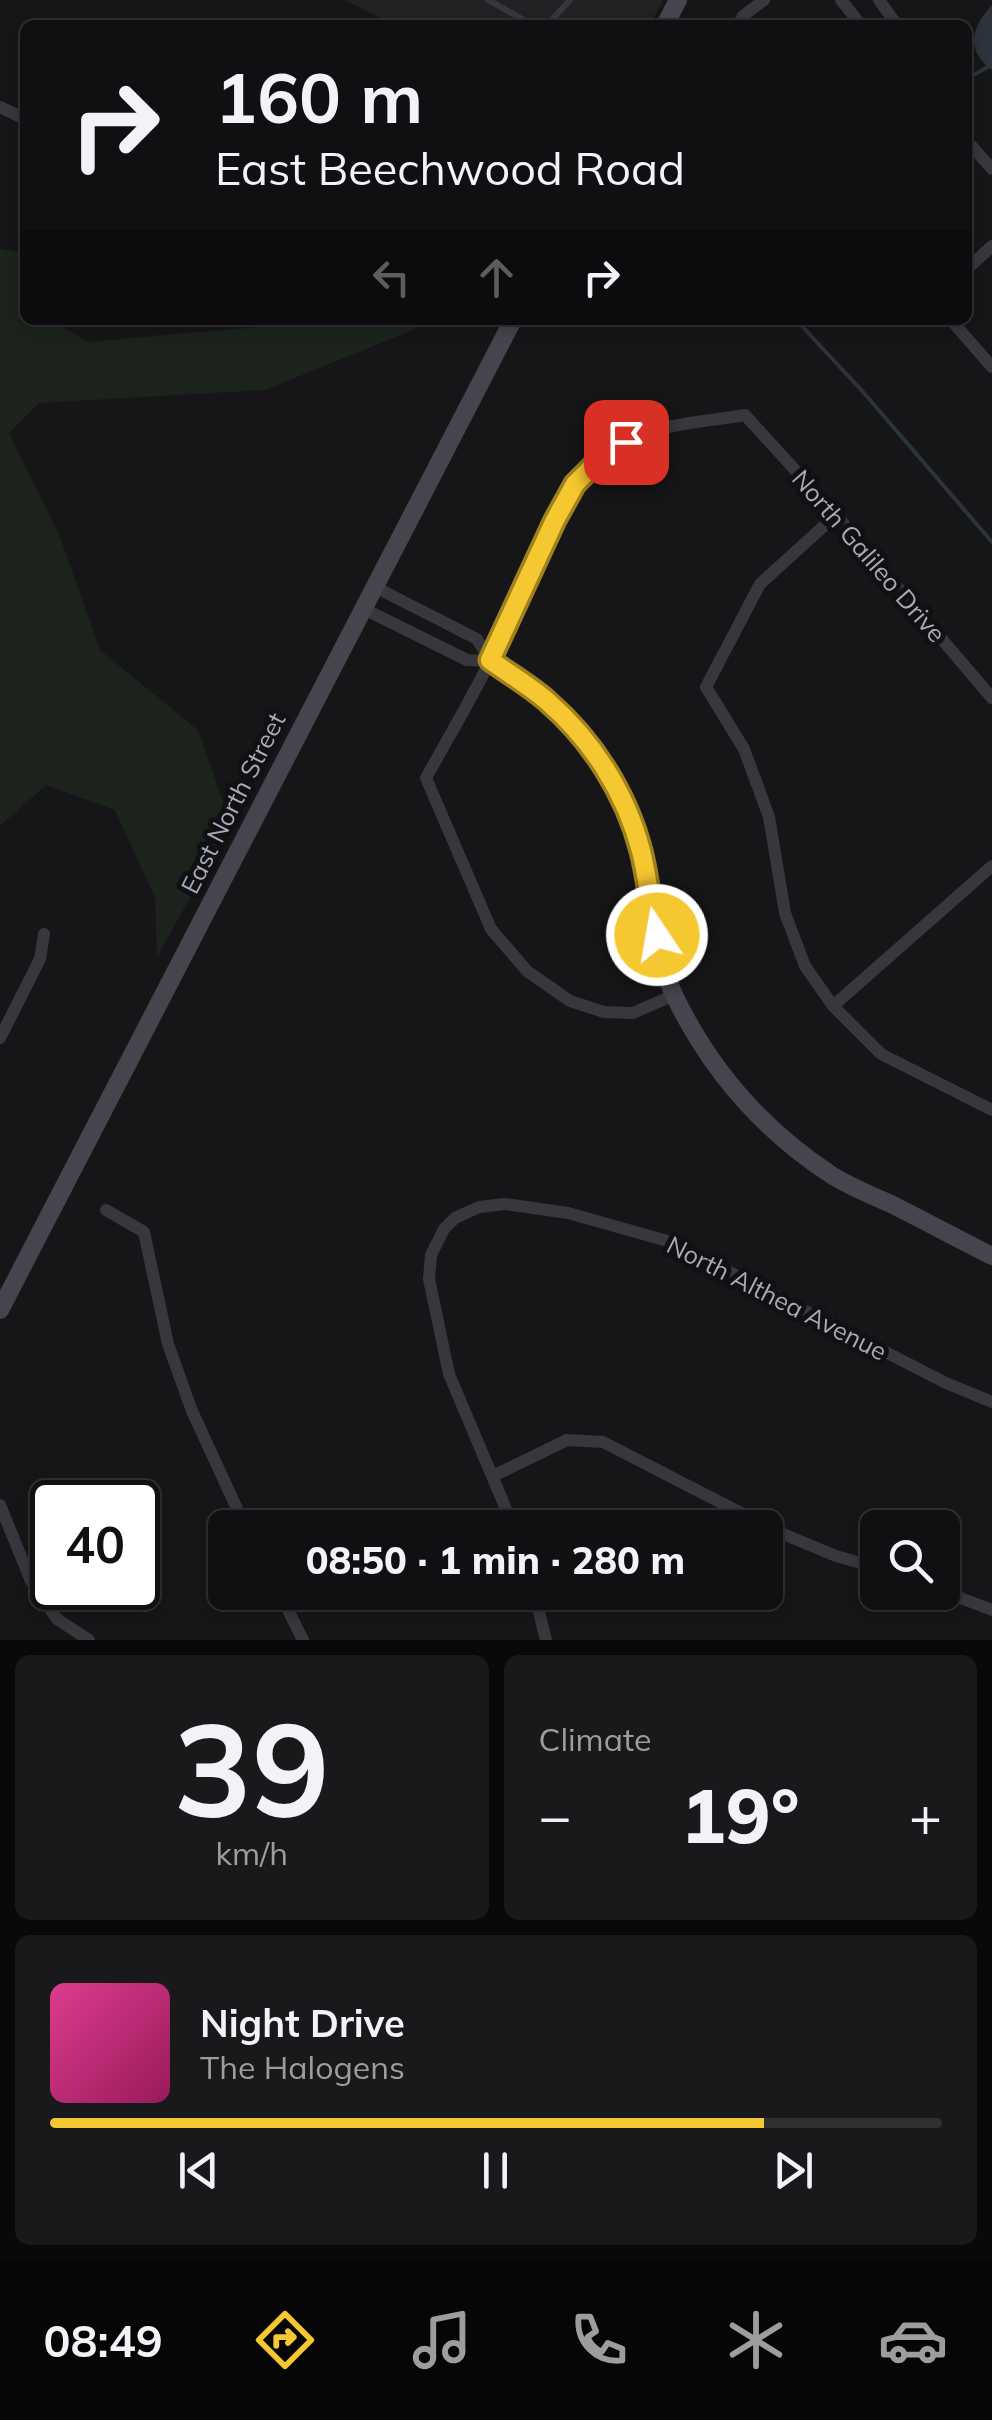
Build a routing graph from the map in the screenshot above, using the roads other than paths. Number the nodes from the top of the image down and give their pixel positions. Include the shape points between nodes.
1 (488, 0) edge
2 (514, 0) edge
3 (570, 0) edge
4 (764, 0) edge
5 (841, 0) edge
6 (505, 10) junction
7 (524, 20) edge
8 (552, 20) edge
9 (741, 20) edge
10 (857, 20) edge
11 (972, 146) edge
12 (992, 169) edge
13 (992, 246) edge
14 (972, 264) edge
15 (510, 325) edge
16 (955, 325) edge
17 (992, 367) edge
18 (836, 515) junction
19 (373, 586) junction
20 (362, 608) junction
21 (490, 660) junction
22 (992, 698) edge
23 (992, 866) edge
24 (44, 934) dead end
25 (674, 995) junction
26 (833, 1006) junction
27 (0, 1038) edge
28 (992, 1110) edge
29 (106, 1210) dead end
30 (992, 1256) edge
31 (0, 1310) edge
32 (992, 1402) edge
33 (494, 1476) junction
34 (0, 1505) edge
35 (238, 1510) edge
36 (507, 1510) edge
37 (860, 1563) edge
38 (960, 1598) edge
39 (288, 1610) edge
40 (538, 1610) edge
41 (992, 1610) edge
42 (89, 1640) edge
43 (303, 1640) edge
44 (546, 1640) edge

1 - 6 lane
2 - 6 lane
3 - 8 lane
4 - 9 street
5 - 10 street
6 - 7 lane
11 - 12 street
13 - 14 street
15 - 19 street, East North Street
16 - 17 street
18 - 21 street, North Galileo Drive via 745,415 648,431 606,453 575,484
18 - 22 street, North Galileo Drive
18 - 26 street via 760,584 706,687 744,749 769,816 785,913 805,966
19 - 20 street, East North Street
19 - 21 street via 478,639
20 - 21 street via 467,660
20 - 31 street, East North Street
21 - 25 street via 575,727 627,806
21 - 25 street via 426,778 491,929 527,971 570,1002 633,1013
23 - 26 street
24 - 27 street via 40,959
25 - 30 street via 736,1092 781,1138 832,1175
26 - 28 street via 881,1054
29 - 35 street via 144,1232 168,1344
32 - 33 street, North Althea Avenue via 696,1253 636,1231 499,1203 470,1210 444,1229 431,1254 429,1279 448,1374
33 - 36 street
33 - 37 street via 567,1440 603,1442 776,1531
34 - 42 street via 31,1581 57,1619
38 - 41 street
39 - 43 street
40 - 44 street

